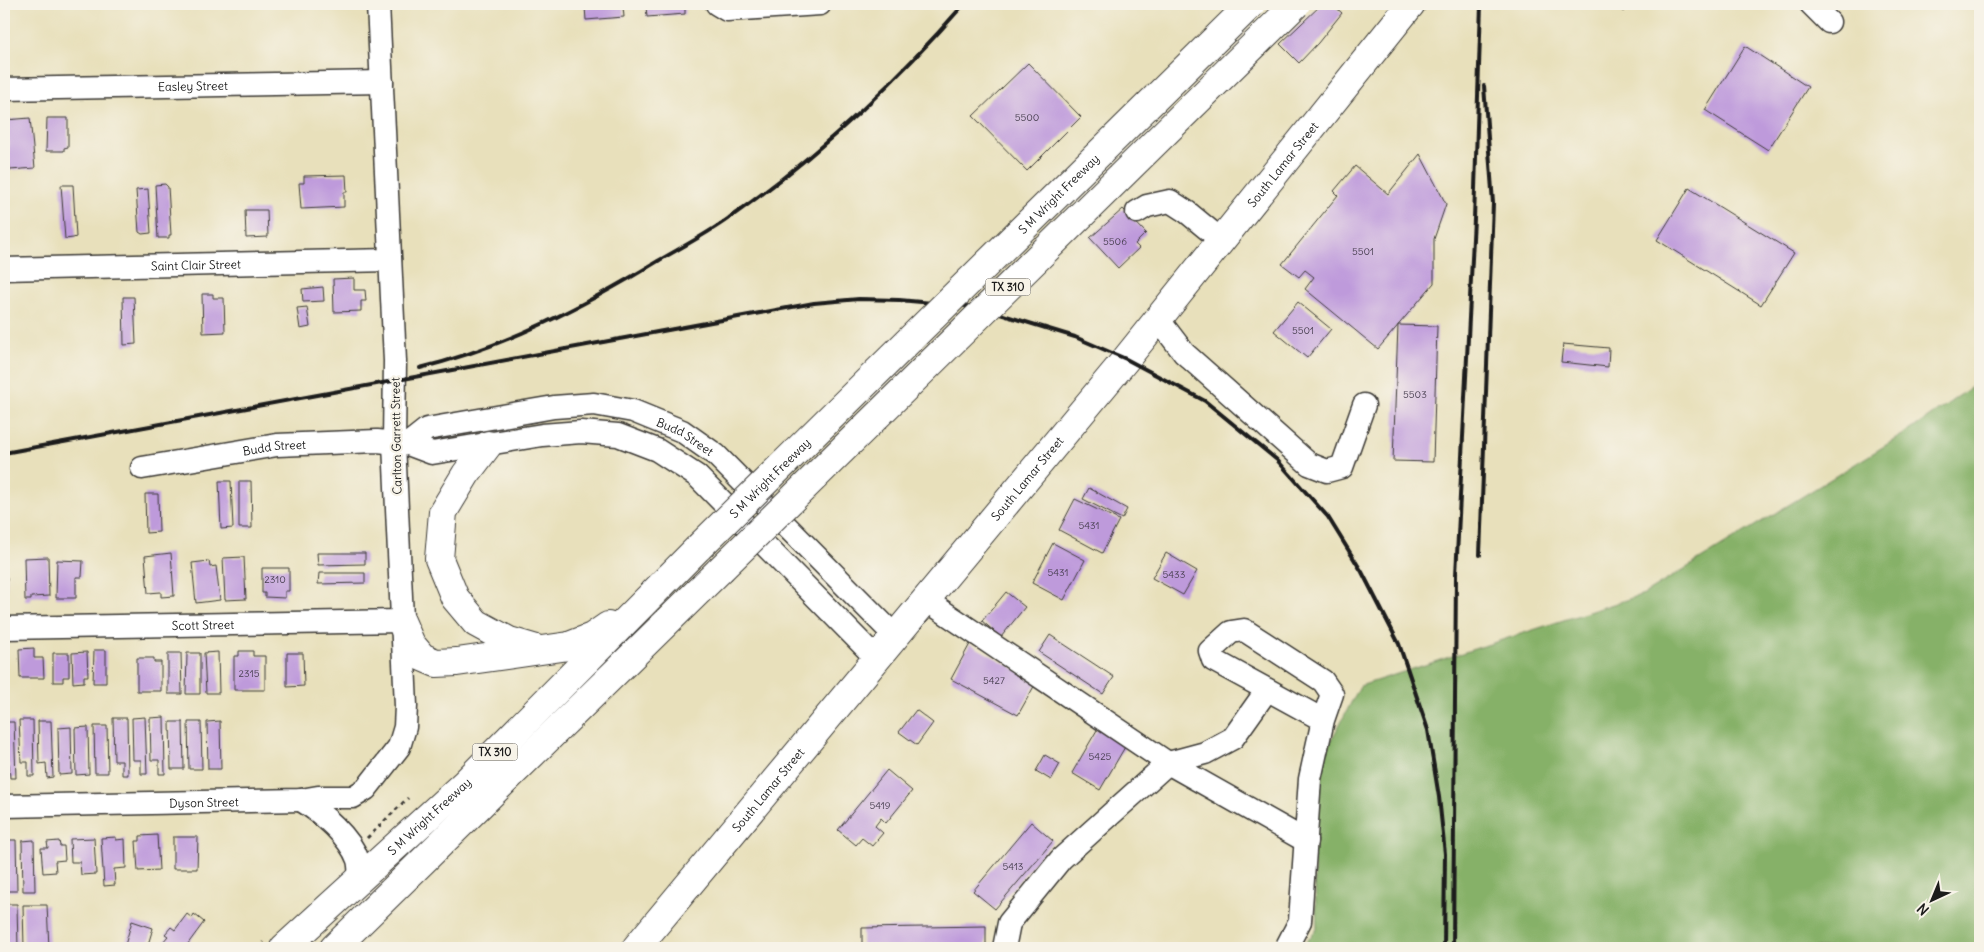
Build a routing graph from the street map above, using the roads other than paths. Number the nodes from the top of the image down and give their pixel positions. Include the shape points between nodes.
1 (378, 4) edge
2 (717, 4) edge
3 (820, 4) edge
4 (1251, 4) edge
5 (1296, 4) edge
6 (1811, 4) edge
7 (1404, 6) edge
8 (1829, 22) dead end
9 (382, 82) junction
10 (4, 89) edge
11 (1137, 212) dead end
12 (1221, 240) junction
13 (390, 260) junction
14 (4, 269) edge
15 (1158, 318) junction
16 (1364, 405) dead end
17 (401, 443) junction
18 (488, 445) junction
19 (142, 468) dead end
20 (699, 547) junction
21 (926, 600) junction
22 (401, 621) junction
23 (4, 628) edge
24 (895, 636) junction
25 (542, 651) junction
26 (877, 659) junction
27 (1267, 690) junction
28 (1323, 720) junction
29 (1168, 763) junction
30 (302, 800) junction
31 (4, 806) edge
32 (1306, 841) junction
33 (360, 880) junction
34 (284, 948) edge
35 (334, 948) edge
36 (636, 948) edge
37 (1004, 948) edge
38 (1286, 948) edge

1 - 9 street, Carlton Garrett Street
2 - 3 street via 727,10
4 - 20 main road, S M Wright Freeway / TX 310, bridge
5 - 35 main road, TX 310, bridge
6 - 8 street
7 - 12 main road, South Lamar Street
9 - 10 street, Easley Street
9 - 13 street, Carlton Garrett Street
11 - 12 street via 1147,206 1170,201
12 - 15 main road, South Lamar Street
13 - 14 street, Saint Clair Street
13 - 17 street, Carlton Garrett Street
15 - 16 street via 1184,353 1309,464 1327,471 1342,467
15 - 21 main road, South Lamar Street
17 - 18 street, Budd Street via 432,453
17 - 19 street, Budd Street via 277,445
17 - 22 street, Carlton Garrett Street
17 - 24 street, Budd Street via 427,429 554,406 594,404 641,414 682,431 716,455
18 - 25 main road via 443,512 439,559 454,598 476,622 509,641
18 - 26 street, Budd Street via 581,432 618,435 657,450 697,476
20 - 25 main road via 606,628 569,646
20 - 33 main road, S M Wright Freeway / TX 310 via 465,783
21 - 24 main road, South Lamar Street
21 - 29 street
22 - 23 street, Scott Street
22 - 25 main road via 411,644 422,657 436,663
22 - 30 street, Carlton Garrett Street via 406,706 405,727 399,747 360,794
24 - 26 main road, South Lamar Street
26 - 36 main road, South Lamar Street
27 - 28 street
27 - 28 street via 1213,660 1210,651 1231,632 1244,630 1323,681 1332,694
27 - 29 street via 1233,738 1205,752
28 - 32 street via 1310,780
29 - 32 street
29 - 37 street via 1061,859 1009,923
30 - 31 street, Dyson Street
30 - 33 street via 316,809 349,844 359,863
32 - 38 street via 1300,920
33 - 34 main road, S M Wright Freeway / TX 310

